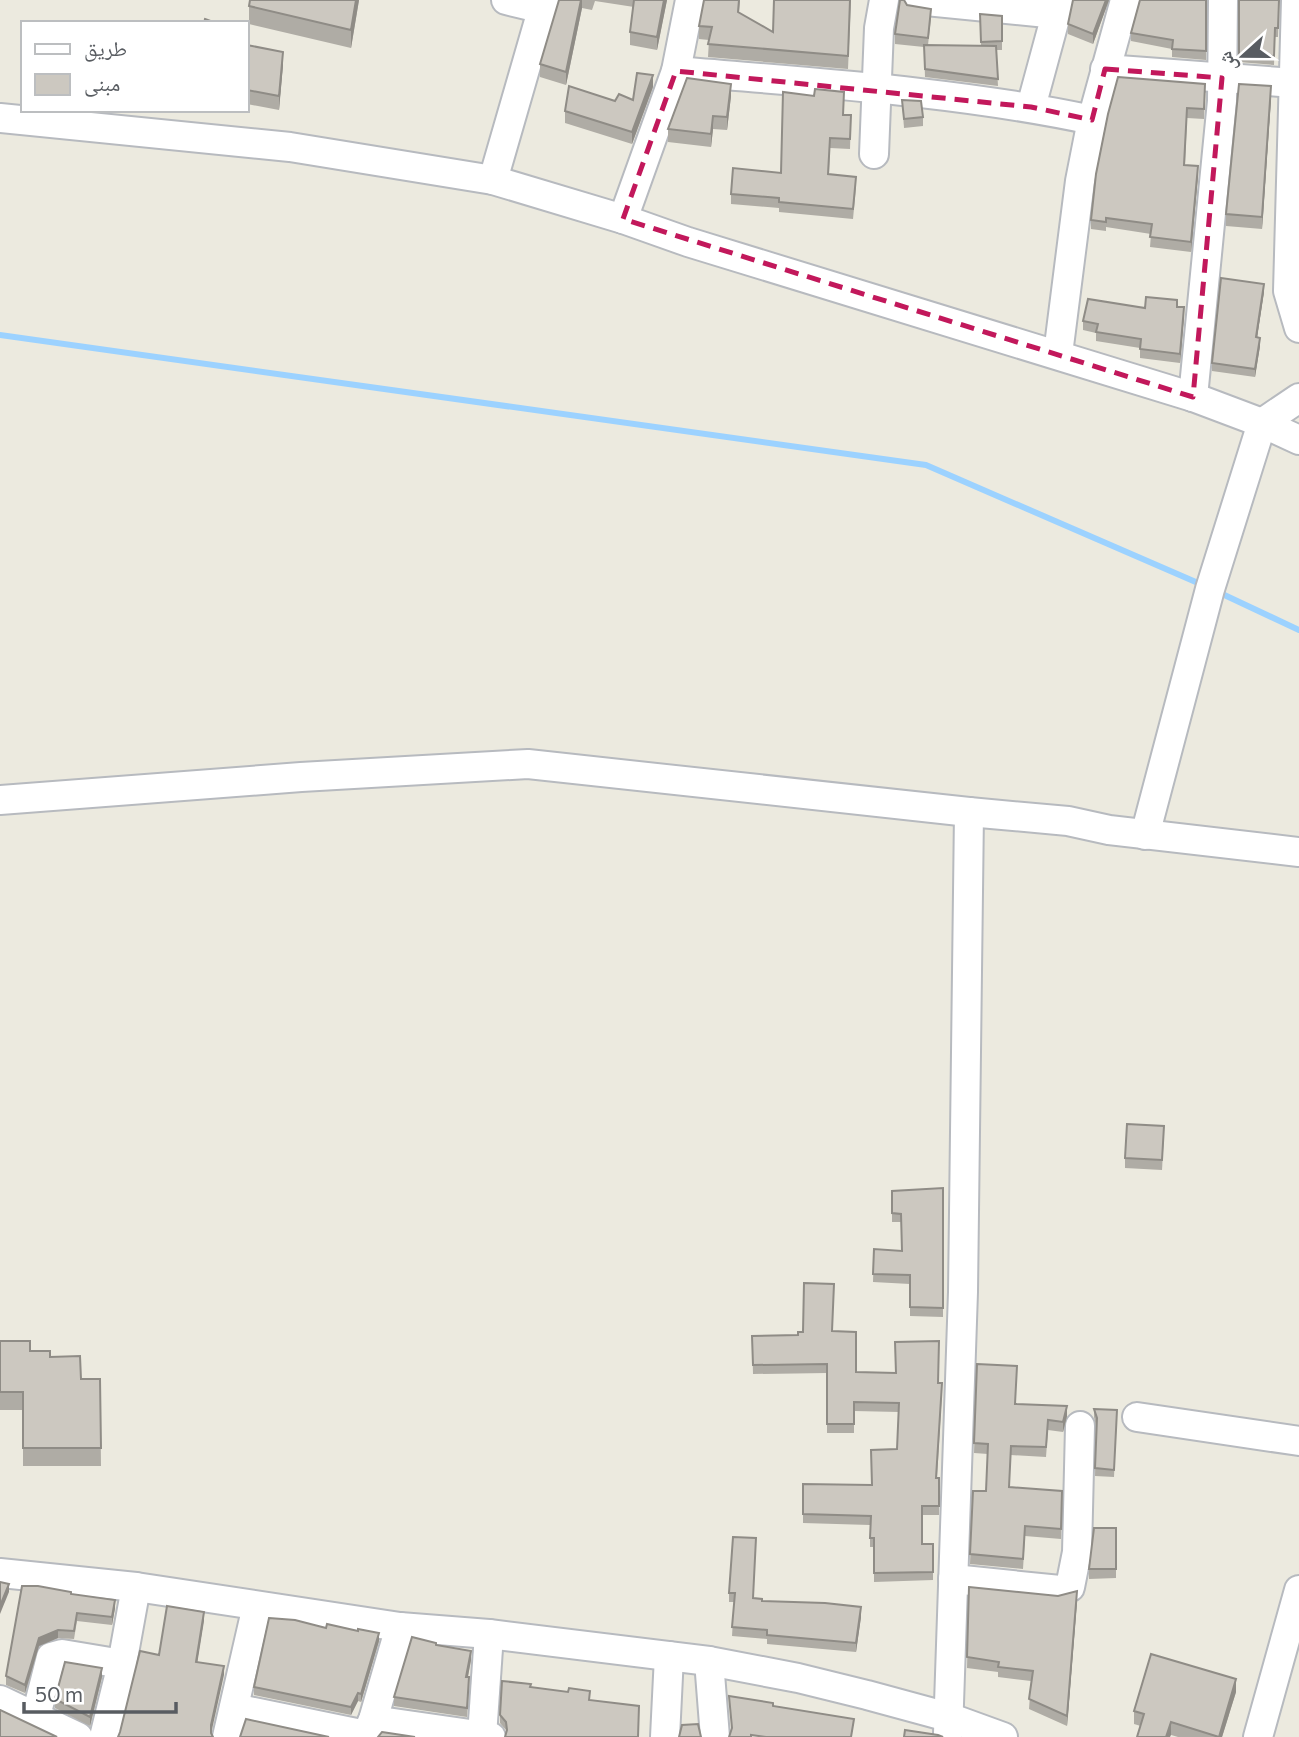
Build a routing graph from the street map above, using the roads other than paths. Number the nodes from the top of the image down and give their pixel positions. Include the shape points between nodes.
1 (506, 0) edge
2 (690, 0) edge
3 (884, 0) edge
4 (916, 0) edge
5 (1125, 0) edge
6 (1223, 0) edge
7 (1296, 0) edge
8 (544, 5) edge
9 (1058, 7) edge
10 (1105, 69) junction
11 (676, 71) junction
12 (1222, 78) junction
13 (877, 89) junction
14 (1295, 97) edge
15 (1031, 107) junction
16 (0, 118) edge
17 (1092, 120) junction
18 (874, 154) dead end
19 (493, 180) junction
20 (623, 219) junction
21 (1299, 328) edge
22 (1058, 354) junction
23 (1193, 397) junction
24 (1299, 398) edge
25 (1262, 423) junction
26 (1299, 440) edge
27 (0, 800) edge
28 (970, 812) junction
29 (1145, 835) junction
30 (1299, 852) edge
31 (1137, 1418) dead end
32 (1080, 1426) dead end
33 (1299, 1441) edge
34 (0, 1573) edge
35 (953, 1579) junction
36 (136, 1587) junction
37 (1299, 1590) edge
38 (257, 1606) junction
39 (400, 1628) junction
40 (489, 1634) junction
41 (669, 1656) junction
42 (709, 1661) junction
43 (122, 1664) junction
44 (1289, 1665) edge
45 (0, 1700) edge
46 (234, 1707) junction
47 (36, 1716) junction
48 (948, 1727) edge
49 (368, 1731) edge
50 (417, 1732) edge
51 (487, 1736) edge
52 (78, 1737) edge
53 (104, 1737) edge
54 (227, 1737) edge
55 (665, 1737) edge
56 (715, 1737) edge
57 (1003, 1737) edge
58 (1260, 1737) edge

1 - 8 street
2 - 11 street
3 - 13 street
4 - 9 street
5 - 10 street
6 - 12 street
7 - 14 street
8 - 19 street
9 - 15 street
10 - 12 street
10 - 17 street
11 - 13 street
11 - 20 street
12 - 14 street
12 - 23 street
13 - 15 street
13 - 18 street
14 - 21 street via 1288,291
15 - 17 street
16 - 19 street via 290,148
17 - 22 street
19 - 20 street
20 - 22 street
22 - 23 street
23 - 25 street
24 - 25 street
25 - 26 street
25 - 29 street via 1210,589
27 - 28 street via 528,764
28 - 29 street via 1069,821
28 - 35 street via 963,1292
29 - 30 street
31 - 33 street
32 - 35 street via 1077,1552 1070,1587 1060,1590
34 - 36 street
35 - 48 street
36 - 38 street
36 - 43 street
37 - 44 street
38 - 39 street
38 - 46 street
39 - 40 street
39 - 49 street
40 - 41 street
40 - 51 street
41 - 42 street
41 - 55 street
42 - 48 street via 798,1678
42 - 56 street
43 - 47 street via 62,1654 51,1657
43 - 53 street
44 - 58 street
45 - 47 street
46 - 49 street
46 - 54 street
47 - 52 street
48 - 57 street
49 - 50 street
50 - 51 street

